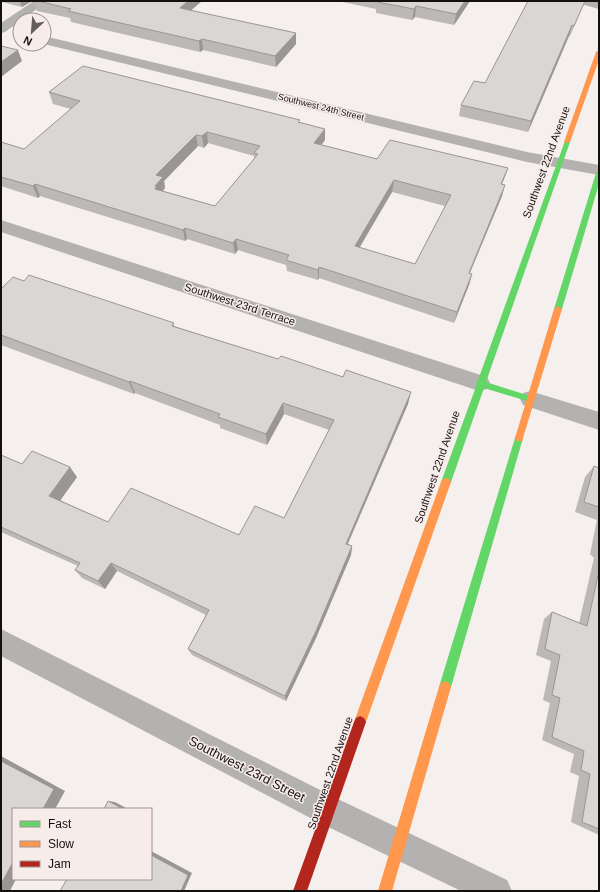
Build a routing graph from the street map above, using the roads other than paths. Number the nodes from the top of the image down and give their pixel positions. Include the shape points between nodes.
1 (42, 1) edge
2 (585, 1) edge
3 (599, 5) edge
4 (1, 29) edge
5 (12, 32) edge
6 (52, 42) edge
7 (599, 52) edge
8 (558, 162) junction
9 (599, 172) edge
10 (1, 226) edge
11 (480, 383) junction
12 (530, 399) junction
13 (599, 421) edge
14 (1, 642) edge
15 (329, 811) junction
16 (399, 844) junction
17 (300, 891) edge
18 (385, 891) edge
19 (496, 891) edge

1 - 4 street
2 - 3 street
4 - 5 street
6 - 8 street, Southwest 24th Street via 519,155
7 - 8 main road, Southwest 22nd Avenue
8 - 9 street, Southwest 24th Street
8 - 11 main road, Southwest 22nd Avenue
9 - 12 main road
10 - 11 street, Southwest 23rd Terrace
11 - 12 main road
11 - 15 main road, Southwest 22nd Avenue
12 - 13 street
12 - 16 main road
14 - 15 street, Southwest 23rd Street
15 - 16 street, Southwest 23rd Street
15 - 17 main road, Southwest 22nd Avenue
16 - 18 main road
16 - 19 street, Southwest 23rd Street

